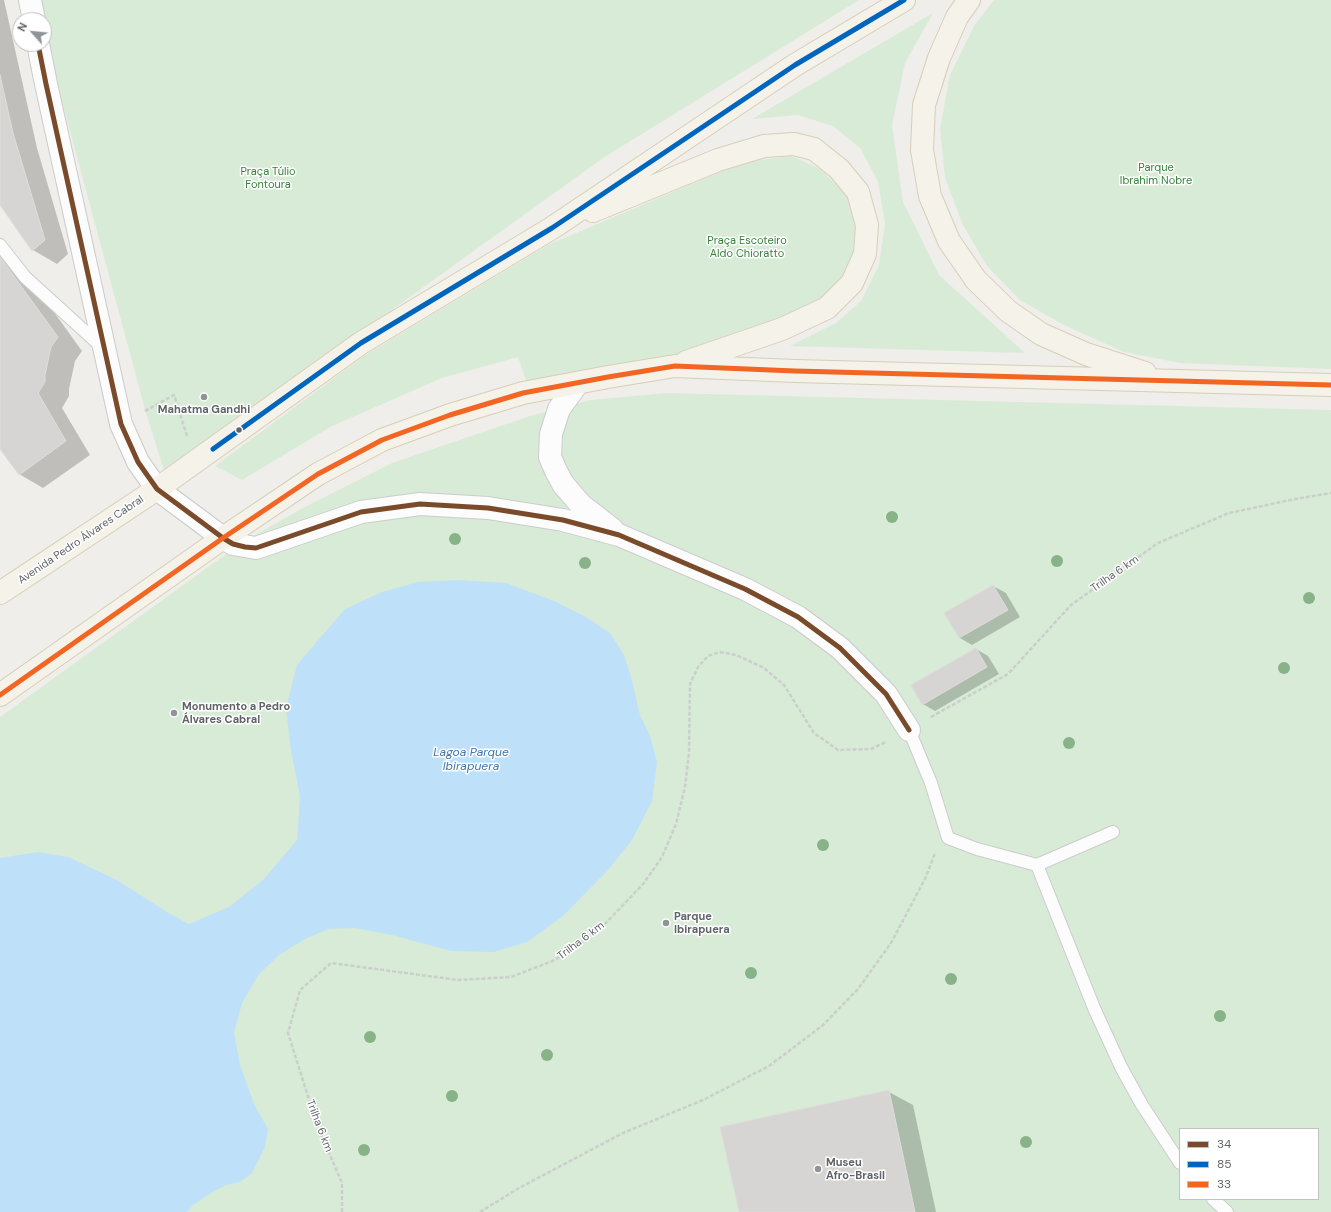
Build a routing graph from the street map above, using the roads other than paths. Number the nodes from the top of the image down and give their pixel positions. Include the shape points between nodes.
1 (30, 0) edge
2 (904, 0) edge
3 (969, 0) edge
4 (32, 12) edge
5 (40, 52) edge
6 (552, 228) junction
7 (0, 245) edge
8 (104, 349) junction
9 (675, 366) junction
10 (1170, 380) junction
11 (578, 383) junction
12 (1331, 385) edge
13 (157, 489) junction
14 (619, 535) junction
15 (223, 538) junction
16 (0, 593) edge
17 (0, 695) edge
18 (909, 730) joint
19 (1113, 832) dead end
20 (1037, 865) junction
21 (1179, 1161) edge
22 (1214, 1200) edge
23 (1227, 1212) edge

1 - 4 street
2 - 6 main road, Avenida Pedro Álvares Cabral via 795,65
3 - 10 main road via 957,17 939,58 924,105 922,150 930,196 949,241 976,280 1008,311 1041,334 1086,354
5 - 8 street
6 - 9 main road via 718,160 764,146 794,144 814,149 839,169 858,192 867,225 865,254 852,283 827,308 782,329
6 - 13 main road, Avenida Pedro Álvares Cabral via 361,343
7 - 8 lane via 25,277
8 - 13 street via 121,424 138,462
9 - 10 main road via 795,372
9 - 11 main road
10 - 12 main road
11 - 14 street via 559,409 551,434 550,456 563,484 581,505
11 - 15 main road via 523,394 450,414 382,440 318,474
13 - 15 street
13 - 16 main road, Avenida Pedro Álvares Cabral
14 - 15 street via 563,520 488,508 420,504 361,512 256,548 233,544
14 - 18 street via 745,589 798,617 840,648 886,694
15 - 17 main road
18 - 20 lane via 931,783 948,838 977,849
19 - 20 lane
20 - 21 lane via 1094,1008 1121,1067
22 - 23 lane

